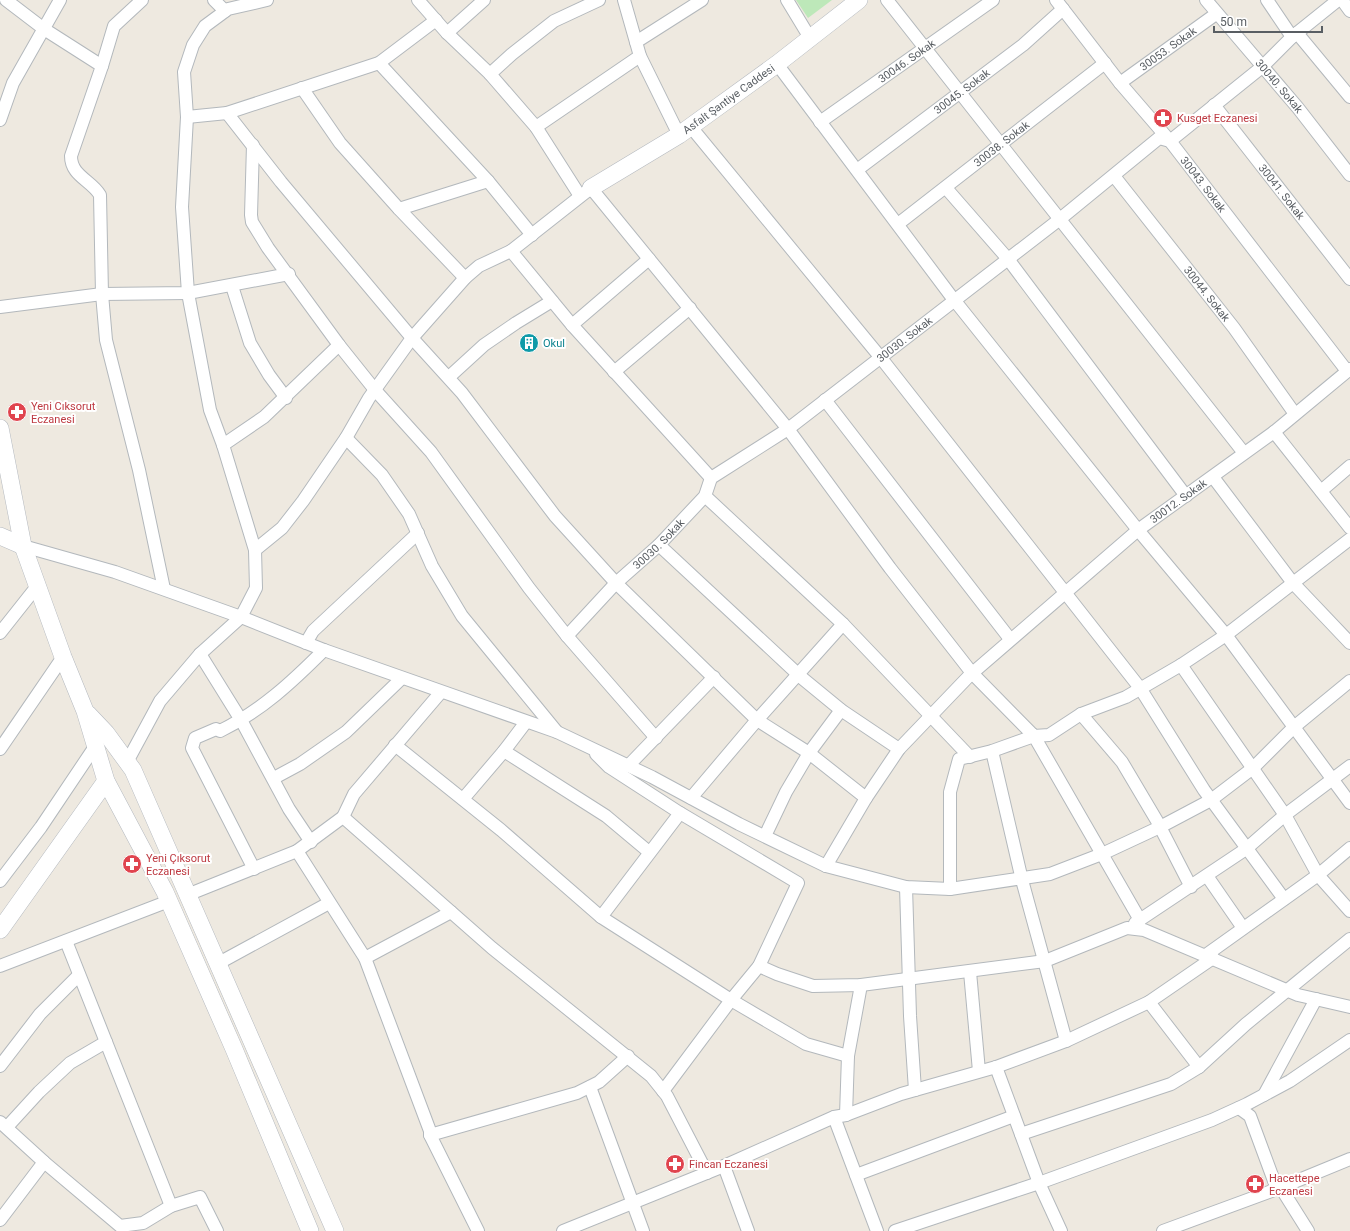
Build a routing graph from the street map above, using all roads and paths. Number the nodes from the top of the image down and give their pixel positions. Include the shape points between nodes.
1 (6, 0) edge
2 (60, 0) edge
3 (142, 0) edge
4 (214, 0) edge
5 (267, 0) edge
6 (418, 0) edge
7 (484, 0) edge
8 (599, 0) edge
9 (624, 0) edge
10 (702, 0) edge
11 (787, 0) edge
12 (859, 0) edge
13 (887, 0) edge
14 (993, 0) edge
15 (1206, 0) edge
16 (1267, 0) edge
17 (1338, 0) edge
18 (1342, 0) edge
19 (1060, 4) edge
20 (225, 11) junction
21 (1350, 11) edge
22 (1216, 14) junction
23 (436, 20) junction
24 (44, 29) junction
25 (447, 33) junction
26 (1295, 35) junction
27 (810, 38) junction
28 (636, 42) junction
29 (925, 48) junction
30 (640, 56) junction
31 (379, 63) junction
32 (1105, 63) junction
33 (777, 64) junction
34 (102, 66) junction
35 (1262, 67) junction
36 (490, 74) junction
37 (1120, 84) junction
38 (302, 88) junction
39 (960, 92) junction
40 (1350, 97) edge
41 (1214, 105) junction
42 (227, 113) junction
43 (187, 117) junction
44 (0, 120) edge
45 (820, 122) junction
46 (536, 128) junction
47 (685, 131) junction
48 (1170, 141) junction
49 (1000, 143) junction
50 (253, 145) junction
51 (857, 170) junction
52 (1350, 175) edge
53 (1114, 176) junction
54 (488, 181) junction
55 (946, 188) junction
56 (585, 192) junction
57 (399, 210) junction
58 (1060, 219) junction
59 (898, 224) junction
60 (532, 235) junction
61 (511, 251) junction
62 (649, 259) junction
63 (1008, 259) junction
64 (289, 274) junction
65 (465, 278) junction
66 (1350, 279) edge
67 (232, 286) junction
68 (188, 293) junction
69 (102, 294) junction
70 (955, 300) junction
71 (552, 301) junction
72 (0, 307) edge
73 (690, 308) junction
74 (572, 326) junction
75 (412, 338) junction
76 (339, 345) junction
77 (881, 358) junction
78 (1348, 370) edge
79 (614, 372) junction
80 (449, 377) junction
81 (375, 390) junction
82 (286, 398) junction
83 (825, 400) junction
84 (1295, 414) junction
85 (0, 428) edge
86 (788, 429) junction
87 (1274, 432) junction
88 (346, 438) junction
89 (223, 444) junction
90 (2, 447) edge
91 (1244, 453) junction
92 (1350, 466) edge
93 (1213, 477) junction
94 (712, 478) junction
95 (1320, 491) junction
96 (705, 496) junction
97 (1186, 496) junction
98 (1350, 528) edge
99 (1138, 530) junction
100 (418, 534) junction
101 (0, 536) edge
102 (1350, 539) edge
103 (659, 545) junction
104 (23, 546) junction
105 (255, 550) junction
106 (616, 583) junction
107 (1293, 583) junction
108 (38, 585) junction
109 (164, 589) junction
110 (1067, 593) junction
111 (241, 617) junction
112 (843, 624) junction
113 (0, 633) edge
114 (1226, 635) junction
115 (567, 636) junction
116 (1010, 639) junction
117 (306, 643) junction
118 (1350, 643) edge
119 (324, 650) junction
120 (200, 654) junction
121 (63, 657) junction
122 (1181, 665) junction
123 (972, 673) junction
124 (797, 674) junction
125 (714, 677) junction
126 (402, 678) junction
127 (1350, 681) edge
128 (1140, 688) junction
129 (441, 692) junction
130 (841, 710) junction
131 (85, 711) junction
132 (1081, 714) junction
133 (930, 716) junction
134 (241, 720) junction
135 (757, 720) junction
136 (526, 722) junction
137 (1294, 727) junction
138 (557, 732) junction
139 (1034, 736) junction
140 (656, 738) junction
141 (395, 745) junction
142 (96, 746) junction
143 (591, 748) junction
144 (0, 749) edge
145 (899, 749) junction
146 (504, 751) junction
147 (992, 751) junction
148 (809, 753) junction
149 (970, 757) junction
150 (127, 762) junction
151 (628, 766) junction
152 (1350, 766) edge
153 (1253, 768) junction
154 (274, 778) junction
155 (1334, 780) junction
156 (106, 781) junction
157 (691, 798) junction
158 (866, 798) junction
159 (463, 799) junction
160 (1210, 800) junction
161 (1350, 803) edge
162 (680, 813) junction
163 (1284, 815) junction
164 (343, 817) junction
165 (1160, 827) junction
166 (765, 836) junction
167 (311, 842) junction
168 (1350, 848) edge
169 (1246, 849) junction
170 (297, 851) junction
171 (649, 852) junction
172 (1102, 854) junction
173 (826, 866) junction
174 (254, 869) junction
175 (1318, 875) junction
176 (1207, 876) junction
177 (1022, 880) junction
178 (0, 881) edge
179 (906, 887) junction
180 (1190, 887) junction
181 (950, 889) junction
182 (187, 895) junction
183 (1284, 899) junction
184 (169, 901) junction
185 (329, 903) junction
186 (1350, 911) edge
187 (451, 912) junction
188 (601, 917) junction
189 (1140, 920) junction
190 (1128, 928) junction
191 (1243, 928) junction
192 (0, 930) edge
193 (1350, 939) edge
194 (66, 941) junction
195 (1210, 956) junction
196 (365, 958) junction
197 (1045, 961) junction
198 (217, 964) junction
199 (0, 966) edge
200 (759, 966) junction
201 (970, 972) junction
202 (79, 975) junction
203 (910, 978) junction
204 (861, 985) junction
205 (1288, 990) junction
206 (1316, 999) junction
207 (731, 1000) junction
208 (1149, 1002) junction
209 (1350, 1007) edge
210 (1350, 1040) edge
211 (1066, 1041) junction
212 (106, 1042) junction
213 (628, 1056) junction
214 (848, 1056) junction
215 (0, 1066) edge
216 (996, 1067) junction
217 (1199, 1067) junction
218 (979, 1071) junction
219 (590, 1087) junction
220 (914, 1090) junction
221 (663, 1091) junction
222 (1264, 1095) junction
223 (1239, 1108) junction
224 (846, 1115) junction
225 (1014, 1116) junction
226 (834, 1117) junction
227 (3, 1124) edge
228 (1021, 1134) junction
229 (430, 1135) junction
230 (1350, 1159) edge
231 (44, 1162) junction
232 (724, 1166) junction
233 (707, 1173) junction
234 (856, 1175) junction
235 (1039, 1183) junction
236 (1279, 1189) junction
237 (633, 1203) junction
238 (171, 1206) junction
239 (0, 1220) edge
240 (580, 1228) edge
241 (216, 1231) edge
242 (310, 1231) edge
243 (335, 1231) edge
244 (478, 1231) edge
245 (563, 1231) edge
246 (643, 1231) edge
247 (748, 1231) edge
248 (877, 1231) edge
249 (895, 1231) edge
250 (1062, 1231) edge
251 (1163, 1231) edge
252 (1308, 1231) edge

1 - 24 street
2 - 24 street
3 - 34 street via 114,26
4 - 20 street
5 - 20 street
6 - 23 street
7 - 25 street
8 - 36 street via 554,22
9 - 28 street
10 - 28 street
11 - 27 street
12 - 27 street, Asfalt Şantiye Caddesi
13 - 29 street
14 - 29 street, 30046. Sokak
15 - 22 street, 30040. Sokak
16 - 26 street
17 - 26 street
18 - 21 street
19 - 32 street, 30043. Sokak
19 - 39 street, 30045. Sokak via 1023,46
20 - 43 street via 205,26 193,45 184,72
22 - 35 street, 30040. Sokak
22 - 37 street, 30053. Sokak
23 - 25 street
23 - 31 street
24 - 34 street
24 - 44 street via 13,83
25 - 36 street
26 - 35 street
26 - 40 street
27 - 33 street, Asfalt Şantiye Caddesi
28 - 30 street
29 - 39 street
29 - 45 street, 30046. Sokak
30 - 46 street
30 - 47 street
31 - 38 street
31 - 54 street
32 - 37 street, 30043. Sokak
32 - 49 street, 30038. Sokak
33 - 45 street
33 - 47 street, Asfalt Şantiye Caddesi
34 - 69 street via 71,156 71,164 100,195
35 - 41 street
35 - 52 street, 30040. Sokak via 1298,108
36 - 46 street
37 - 48 street, 30043. Sokak
38 - 42 street
38 - 57 street via 340,143
39 - 49 street
39 - 51 street, 30045. Sokak
41 - 48 street
41 - 66 street, 30041. Sokak
42 - 43 street
42 - 50 street
43 - 68 street via 182,207
45 - 51 street
46 - 56 street
47 - 56 street, Asfalt Şantiye Caddesi
47 - 77 street
48 - 53 street, 30030. Sokak via 1159,138
48 - 78 street, 30043. Sokak
49 - 55 street, 30038. Sokak
49 - 58 street
50 - 64 street via 252,222 268,248
50 - 75 street
51 - 59 street
53 - 58 street, 30030. Sokak
53 - 84 street, 30044. Sokak via 1234,328
54 - 57 street
54 - 60 street
55 - 59 street, 30038. Sokak
55 - 63 street
56 - 60 street
56 - 62 street
57 - 65 street
58 - 63 street, 30030. Sokak
58 - 91 street
59 - 70 street
60 - 61 street
61 - 65 street via 479,266
61 - 71 street
62 - 73 street
62 - 74 street
63 - 70 street, 30030. Sokak
63 - 97 street
64 - 67 street
64 - 76 street
65 - 75 street
67 - 68 street
67 - 82 street via 250,343
68 - 69 street
68 - 89 street via 210,410
69 - 72 street
69 - 109 street via 106,340 139,470
70 - 77 street, 30030. Sokak
70 - 99 street
71 - 74 street
71 - 80 street via 484,345
73 - 79 street
73 - 86 street
74 - 79 street
75 - 80 street
75 - 81 street
76 - 81 street
76 - 82 street
77 - 83 street, 30030. Sokak
77 - 110 street
78 - 84 street, 30012. Sokak
79 - 94 street
80 - 106 street via 555,516
81 - 88 street
81 - 115 street via 431,452 529,588
82 - 89 street via 264,417
83 - 86 street, 30030. Sokak
83 - 116 street
84 - 87 street, 30012. Sokak
85 - 90 street
86 - 94 street, 30030. Sokak
86 - 123 street via 890,568
87 - 91 street, 30012. Sokak
87 - 95 street
88 - 100 street via 382,475 409,514
88 - 105 street via 282,528
89 - 105 street
90 - 104 street
91 - 93 street, 30012. Sokak
92 - 95 street
93 - 97 street, 30012. Sokak
93 - 107 street
94 - 96 street, 30030. Sokak
95 - 98 street
96 - 103 street, 30030. Sokak
96 - 112 street
97 - 99 street, 30012. Sokak
99 - 110 street, 30012. Sokak
99 - 114 street
100 - 117 street via 313,631
100 - 138 street via 432,566 462,616
101 - 104 street
102 - 107 street
103 - 106 street, 30030. Sokak
103 - 124 street
104 - 108 street
104 - 109 street
105 - 111 street via 256,588
106 - 115 street, 30030. Sokak
106 - 125 street
107 - 114 street
107 - 118 street
108 - 113 street
108 - 121 street
109 - 111 street
110 - 116 street, 30012. Sokak
110 - 128 street
111 - 117 street
111 - 120 street
112 - 124 street
112 - 133 street
114 - 122 street
114 - 137 street
115 - 140 street
116 - 123 street, 30012. Sokak
117 - 119 street
119 - 126 street
119 - 134 street via 270,701
120 - 134 street
120 - 150 street via 160,701
121 - 131 street
121 - 144 street
122 - 128 street
122 - 153 street
123 - 133 street, 30012. Sokak
123 - 139 street
124 - 130 street
124 - 135 street
125 - 135 street
125 - 140 street
126 - 129 street
126 - 154 street via 346,732 300,764
127 - 137 street
128 - 132 street
128 - 160 street
129 - 136 street
129 - 141 street
130 - 145 street
130 - 148 street
131 - 142 street
131 - 150 street via 106,733
132 - 139 street via 1049,736
132 - 165 street via 1122,762
133 - 145 street, 30012. Sokak
133 - 149 street
134 - 154 street
134 - 174 street via 220,731 216,729 195,738 192,748
135 - 148 street
135 - 157 street
136 - 138 street
136 - 146 street
137 - 153 street
137 - 155 street
138 - 143 street
139 - 147 street
139 - 172 street
140 - 151 street
141 - 159 street
141 - 164 street via 354,794
142 - 156 street
142 - 178 street via 41,827
143 - 151 street
143 - 162 street via 609,767
145 - 158 street, 30012. Sokak
146 - 159 street
146 - 171 street via 606,816
147 - 149 street
147 - 177 street
148 - 158 street
148 - 166 street via 786,792
149 - 181 street via 959,759 950,792
150 - 182 street via 133,770
151 - 157 street
152 - 155 street
153 - 160 street
153 - 163 street
154 - 167 street via 289,809
155 - 161 street
155 - 163 street
156 - 184 street
156 - 192 street
157 - 166 street
158 - 173 street, 30012. Sokak
159 - 188 street
160 - 165 street
160 - 169 street
162 - 171 street
162 - 200 street via 798,883
163 - 169 street
163 - 175 street
164 - 167 street
164 - 187 street
165 - 172 street
165 - 180 street
166 - 173 street
167 - 170 street
168 - 175 street
169 - 176 street
169 - 183 street
170 - 174 street
170 - 185 street
171 - 188 street
172 - 177 street via 1050,874
172 - 189 street
173 - 179 street
174 - 182 street
175 - 183 street
175 - 186 street
176 - 180 street
176 - 191 street
177 - 181 street via 988,882
177 - 197 street
179 - 181 street
179 - 203 street
180 - 189 street
182 - 198 street
183 - 191 street
184 - 194 street
184 - 242 street
185 - 196 street
185 - 198 street
187 - 196 street
187 - 213 street via 492,948
188 - 207 street
189 - 190 street
190 - 195 street via 1144,930
190 - 197 street
191 - 195 street
193 - 205 street
194 - 199 street
194 - 202 street
195 - 205 street
195 - 208 street
196 - 229 street
197 - 201 street
197 - 211 street
198 - 243 street
200 - 204 street via 813,986
200 - 207 street
201 - 203 street
201 - 218 street
202 - 212 street
202 - 215 street via 40,1014
203 - 204 street
203 - 220 street
204 - 214 street
205 - 206 street
205 - 217 street
206 - 209 street
206 - 222 street
207 - 214 street via 806,1044
207 - 221 street
208 - 211 street
208 - 217 street
210 - 222 street via 1290,1081
211 - 216 street
212 - 227 street via 70,1063
212 - 238 street
213 - 219 street
213 - 221 street via 651,1076
214 - 224 street
216 - 218 street
216 - 225 street
217 - 228 street via 1171,1084
218 - 220 street
219 - 229 street via 577,1093
219 - 237 street
220 - 224 street
221 - 233 street
222 - 223 street
223 - 235 street
223 - 236 street via 1250,1116
224 - 226 street
225 - 228 street
225 - 234 street
226 - 232 street
226 - 234 street
227 - 231 street
228 - 235 street
229 - 244 street
230 - 236 street
231 - 238 street via 120,1226 144,1223
231 - 239 street
232 - 233 street
232 - 247 street
233 - 237 street
234 - 248 street
235 - 249 street
235 - 250 street
236 - 251 street
236 - 252 street
237 - 240 street
237 - 246 street
238 - 241 street via 200,1197
240 - 245 street

